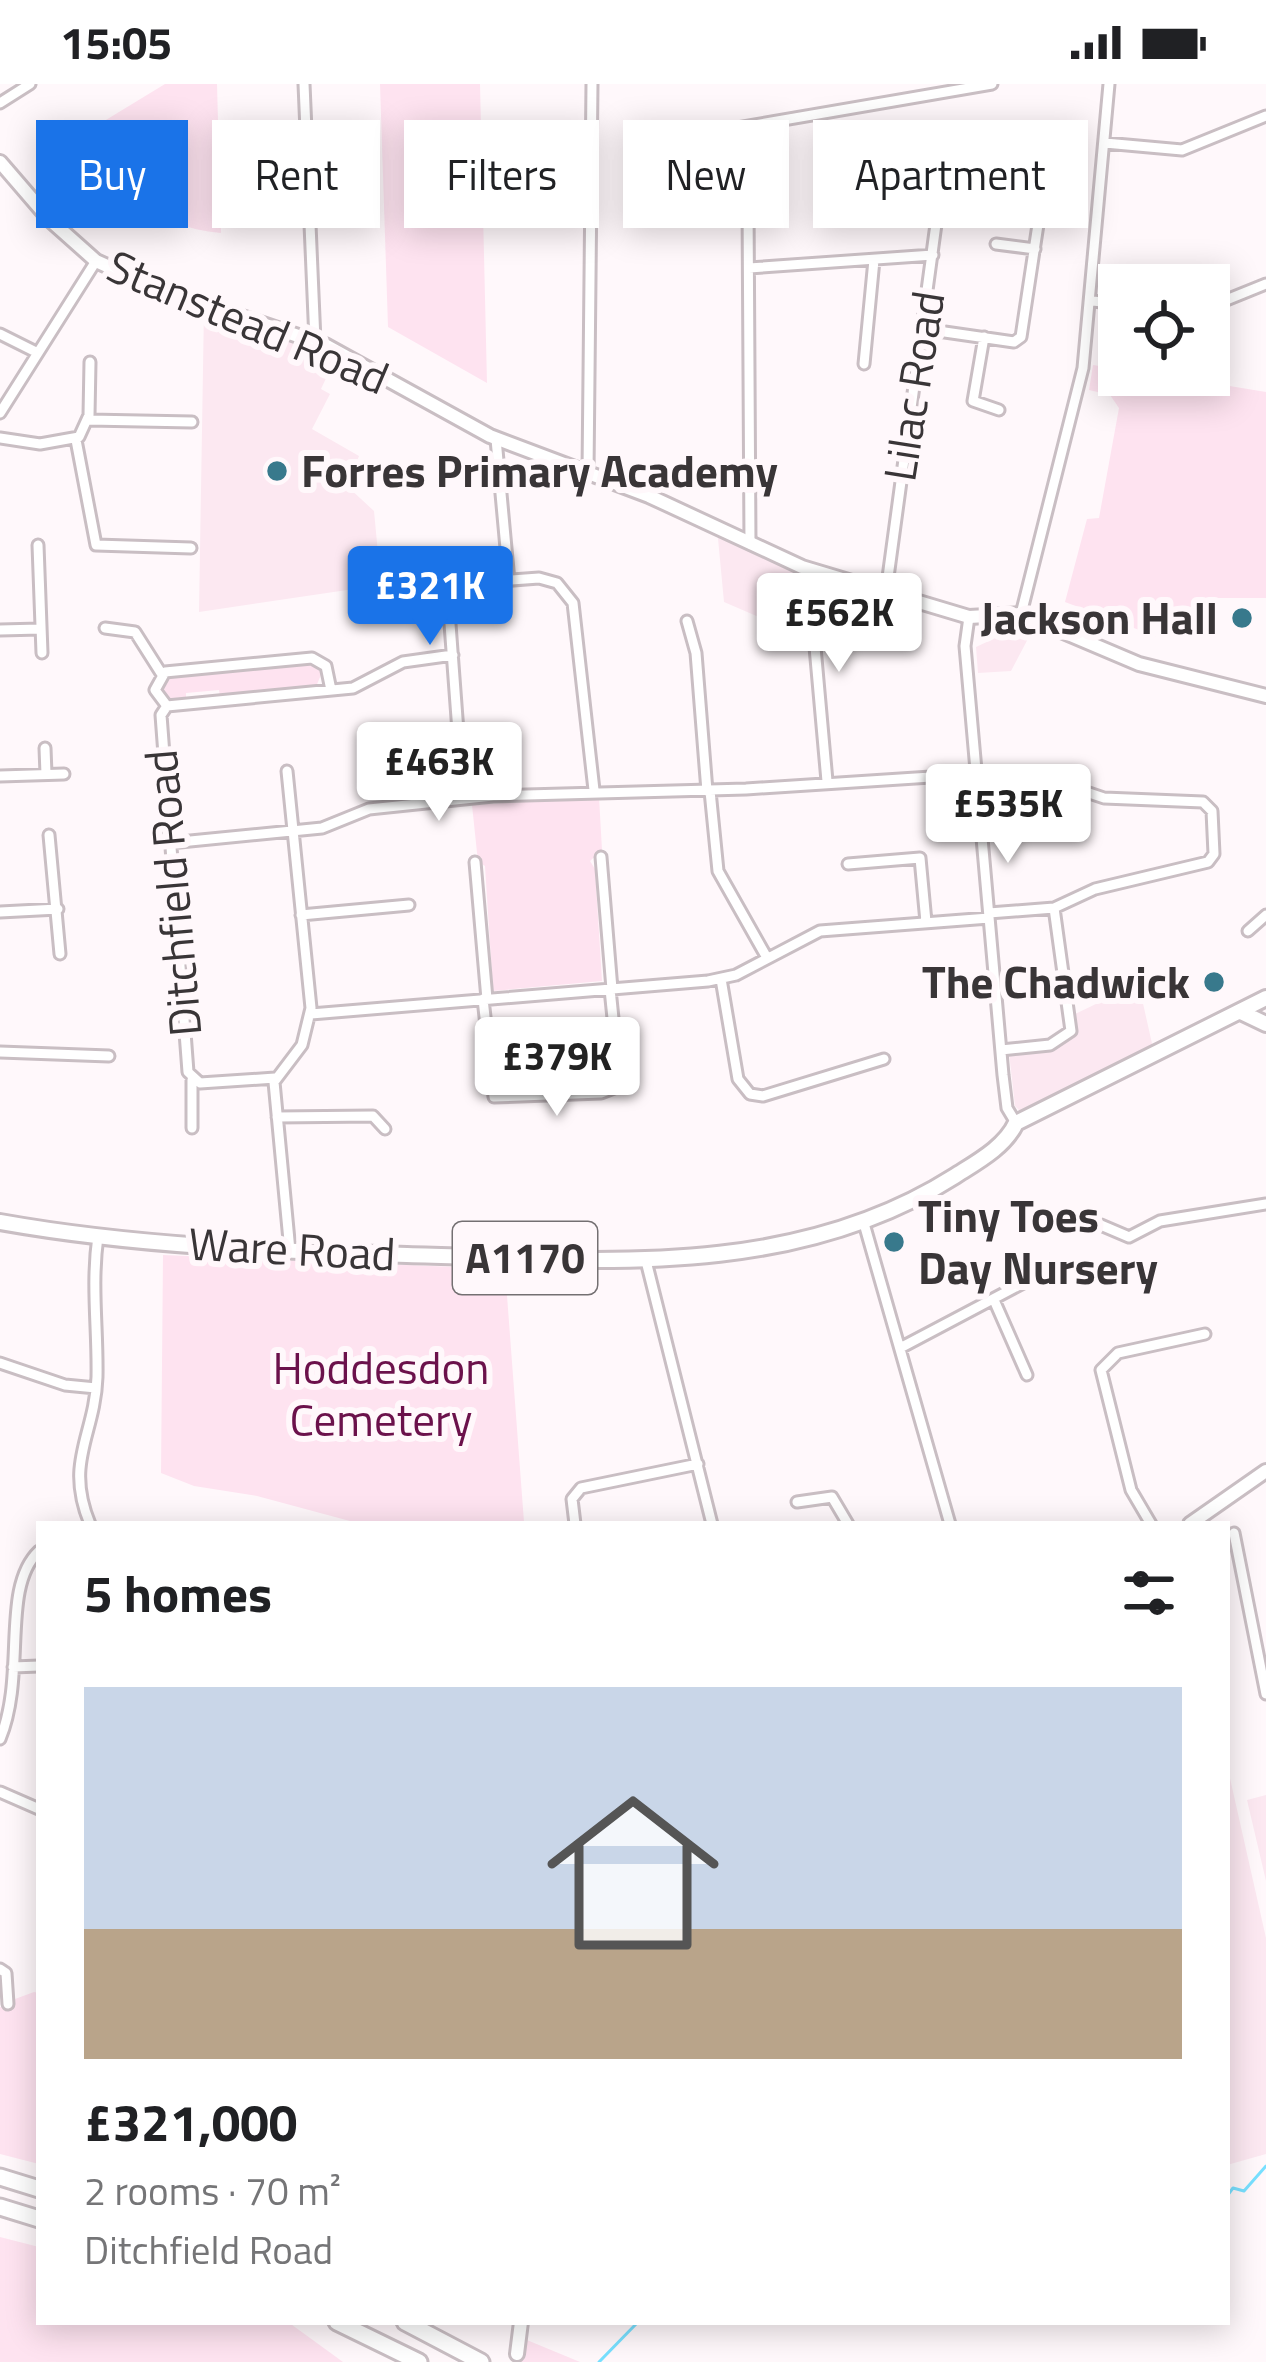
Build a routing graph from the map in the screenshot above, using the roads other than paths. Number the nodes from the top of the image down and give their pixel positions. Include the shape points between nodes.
1 (30, 84) edge
2 (304, 84) edge
3 (592, 84) edge
4 (992, 84) edge
5 (1109, 84) edge
6 (0, 103) edge
7 (1266, 116) edge
8 (787, 120) edge
9 (1105, 143) junction
10 (0, 162) edge
11 (748, 228) edge
12 (936, 228) edge
13 (1038, 228) edge
14 (996, 244) dead end
15 (1035, 249) junction
16 (933, 255) junction
17 (874, 260) junction
18 (96, 261) junction
19 (749, 268) junction
20 (1266, 284) edge
21 (1230, 299) edge
22 (1093, 301) junction
23 (1098, 302) edge
24 (924, 329) junction
25 (0, 334) edge
26 (983, 338) junction
27 (315, 340) junction
28 (36, 352) junction
29 (90, 362) dead end
30 (864, 364) dead end
31 (999, 410) dead end
32 (0, 413) edge
33 (88, 420) junction
34 (192, 422) dead end
35 (0, 438) edge
36 (496, 439) junction
37 (76, 440) junction
38 (588, 472) junction
39 (751, 544) junction
40 (38, 545) dead end
41 (191, 548) dead end
42 (808, 569) junction
43 (509, 580) junction
44 (886, 592) junction
45 (1021, 614) junction
46 (969, 617) junction
47 (687, 621) dead end
48 (105, 628) dead end
49 (40, 629) junction
50 (0, 630) edge
51 (41, 653) dead end
52 (453, 655) junction
53 (161, 673) junction
54 (331, 690) junction
55 (1266, 696) edge
56 (167, 706) junction
57 (45, 748) dead end
58 (287, 771) dead end
59 (46, 774) junction
60 (64, 774) dead end
61 (0, 776) edge
62 (978, 777) junction
63 (827, 781) junction
64 (594, 790) junction
65 (709, 791) junction
66 (463, 799) junction
67 (293, 831) junction
68 (49, 835) dead end
69 (170, 843) junction
70 (601, 857) dead end
71 (475, 862) dead end
72 (848, 864) dead end
73 (409, 905) dead end
74 (1054, 908) junction
75 (58, 909) junction
76 (0, 912) edge
77 (301, 915) junction
78 (989, 915) junction
79 (1266, 915) edge
80 (926, 922) junction
81 (1248, 931) dead end
82 (60, 954) dead end
83 (766, 956) junction
84 (721, 979) junction
85 (611, 989) junction
86 (1266, 998) edge
87 (485, 999) junction
88 (1243, 1013) junction
89 (311, 1014) junction
90 (1266, 1024) edge
91 (1001, 1050) junction
92 (0, 1052) edge
93 (109, 1056) dead end
94 (884, 1059) dead end
95 (275, 1078) junction
96 (192, 1080) junction
97 (385, 1104) dead end
98 (373, 1116) junction
99 (277, 1117) junction
100 (1016, 1123) junction
101 (192, 1128) dead end
102 (385, 1129) dead end
103 (1266, 1204) edge
104 (863, 1220) junction
105 (1055, 1221) dead end
106 (0, 1222) edge
107 (98, 1236) junction
108 (290, 1251) junction
109 (646, 1261) junction
110 (1044, 1272) dead end
111 (994, 1300) junction
112 (1205, 1334) dead end
113 (902, 1347) junction
114 (0, 1363) edge
115 (1027, 1376) dead end
116 (96, 1388) junction
117 (698, 1465) junction
118 (1266, 1472) edge
119 (797, 1502) dead end
120 (89, 1521) edge
121 (575, 1521) edge
122 (711, 1521) edge
123 (846, 1521) edge
124 (949, 1521) edge
125 (1149, 1521) edge
126 (1194, 1521) edge
127 (1234, 1533) dead end
128 (36, 1554) edge
129 (1263, 1653) edge
130 (36, 1666) edge
131 (14, 1667) junction
132 (1266, 1694) edge
133 (0, 1739) edge
134 (0, 1792) edge
135 (36, 1808) edge
136 (0, 1969) edge
137 (8, 2004) dead end
138 (0, 2177) edge
139 (36, 2187) edge
140 (0, 2207) edge
141 (36, 2218) edge
142 (343, 2325) edge
143 (411, 2325) edge
144 (521, 2325) edge
145 (517, 2354) dead end
146 (419, 2362) edge
147 (481, 2362) edge

1 - 6 street
2 - 27 street
3 - 38 street
4 - 8 street
5 - 9 street
7 - 9 street via 1182,150
9 - 22 street
10 - 18 street, Stanstead Road
11 - 19 street
12 - 16 street, Lilac Road
13 - 15 street
14 - 15 street
15 - 26 street via 1021,337
16 - 17 street
16 - 24 street, Lilac Road
17 - 19 street
17 - 30 street
18 - 27 street, Stanstead Road
18 - 28 street
19 - 39 street
20 - 21 street
22 - 23 street
22 - 45 street
24 - 26 street
24 - 44 street, Lilac Road
25 - 28 street
26 - 31 street via 973,401
27 - 36 street, Stanstead Road
28 - 32 street
29 - 33 street
33 - 34 street
33 - 37 street
35 - 37 street
36 - 38 street, Stanstead Road
36 - 43 street
37 - 41 street via 96,545
38 - 39 street, Stanstead Road
39 - 42 street, Stanstead Road
40 - 49 street
42 - 44 street, Stanstead Road
42 - 63 street
43 - 52 street via 453,588
43 - 64 street via 550,580 571,597
44 - 46 street, Stanstead Road
45 - 46 street, Stanstead Road
45 - 55 street, Stanstead Road via 1139,664
46 - 62 street
47 - 65 street
48 - 53 street via 135,632
49 - 50 street
49 - 51 street
52 - 54 street, Ditchfield Road via 403,662 359,686
52 - 66 street
53 - 54 street via 312,658 326,666
53 - 56 street, Ditchfield Road via 155,690
54 - 56 street, Ditchfield Road
56 - 69 street, Ditchfield Road via 160,725
57 - 59 street
58 - 67 street
59 - 60 street
59 - 61 street
62 - 63 street
62 - 74 street via 1036,775 1096,797 1203,802 1212,811 1208,862 1088,891
62 - 78 street
63 - 65 street
64 - 65 street
64 - 66 street
65 - 83 street via 722,883
66 - 67 street via 369,809 329,827
67 - 69 street
67 - 77 street
68 - 75 street
69 - 96 street, Ditchfield Road
70 - 85 street
71 - 87 street
72 - 80 street via 920,858
73 - 77 street
74 - 78 street
74 - 91 street via 1071,1031 1045,1046
75 - 76 street
75 - 82 street
77 - 89 street
78 - 80 street
78 - 91 street
79 - 81 street
80 - 83 street via 832,929
83 - 84 street
84 - 85 street
84 - 94 street via 737,1078 750,1094
85 - 87 street
85 - 87 street via 616,1085 602,1094 492,1094
86 - 88 main road, Ware Road / A1170
87 - 89 street
88 - 90 main road
88 - 100 main road, Ware Road / A1170
89 - 95 street via 302,1046
91 - 100 street
92 - 93 street
95 - 96 street, Ditchfield Road
95 - 99 street
96 - 101 street, Ditchfield Road
97 - 98 street
98 - 99 street
98 - 102 street
99 - 108 street
100 - 104 main road, Ware Road / A1170 via 962,1172
103 - 105 street via 1160,1221 1129,1237 1082,1217
104 - 109 main road, Ware Road / A1170 via 754,1251
104 - 113 street
106 - 107 main road, Ware Road / A1170
107 - 108 main road, Ware Road / A1170
107 - 116 street via 91,1288
108 - 109 main road, Ware Road / A1170
109 - 117 street
110 - 111 street
111 - 113 street
111 - 115 street
112 - 125 street via 1118,1353 1101,1370 1131,1490
113 - 124 street
114 - 116 street
116 - 120 street via 77,1460
117 - 121 street via 580,1487 572,1499
117 - 122 street
118 - 126 street
119 - 123 street via 832,1497
127 - 129 street
128 - 131 street via 10,1592
129 - 132 street
130 - 131 street
131 - 133 street
134 - 135 street
136 - 137 street
138 - 139 highway
140 - 141 highway
142 - 146 highway
143 - 147 highway
144 - 145 street

